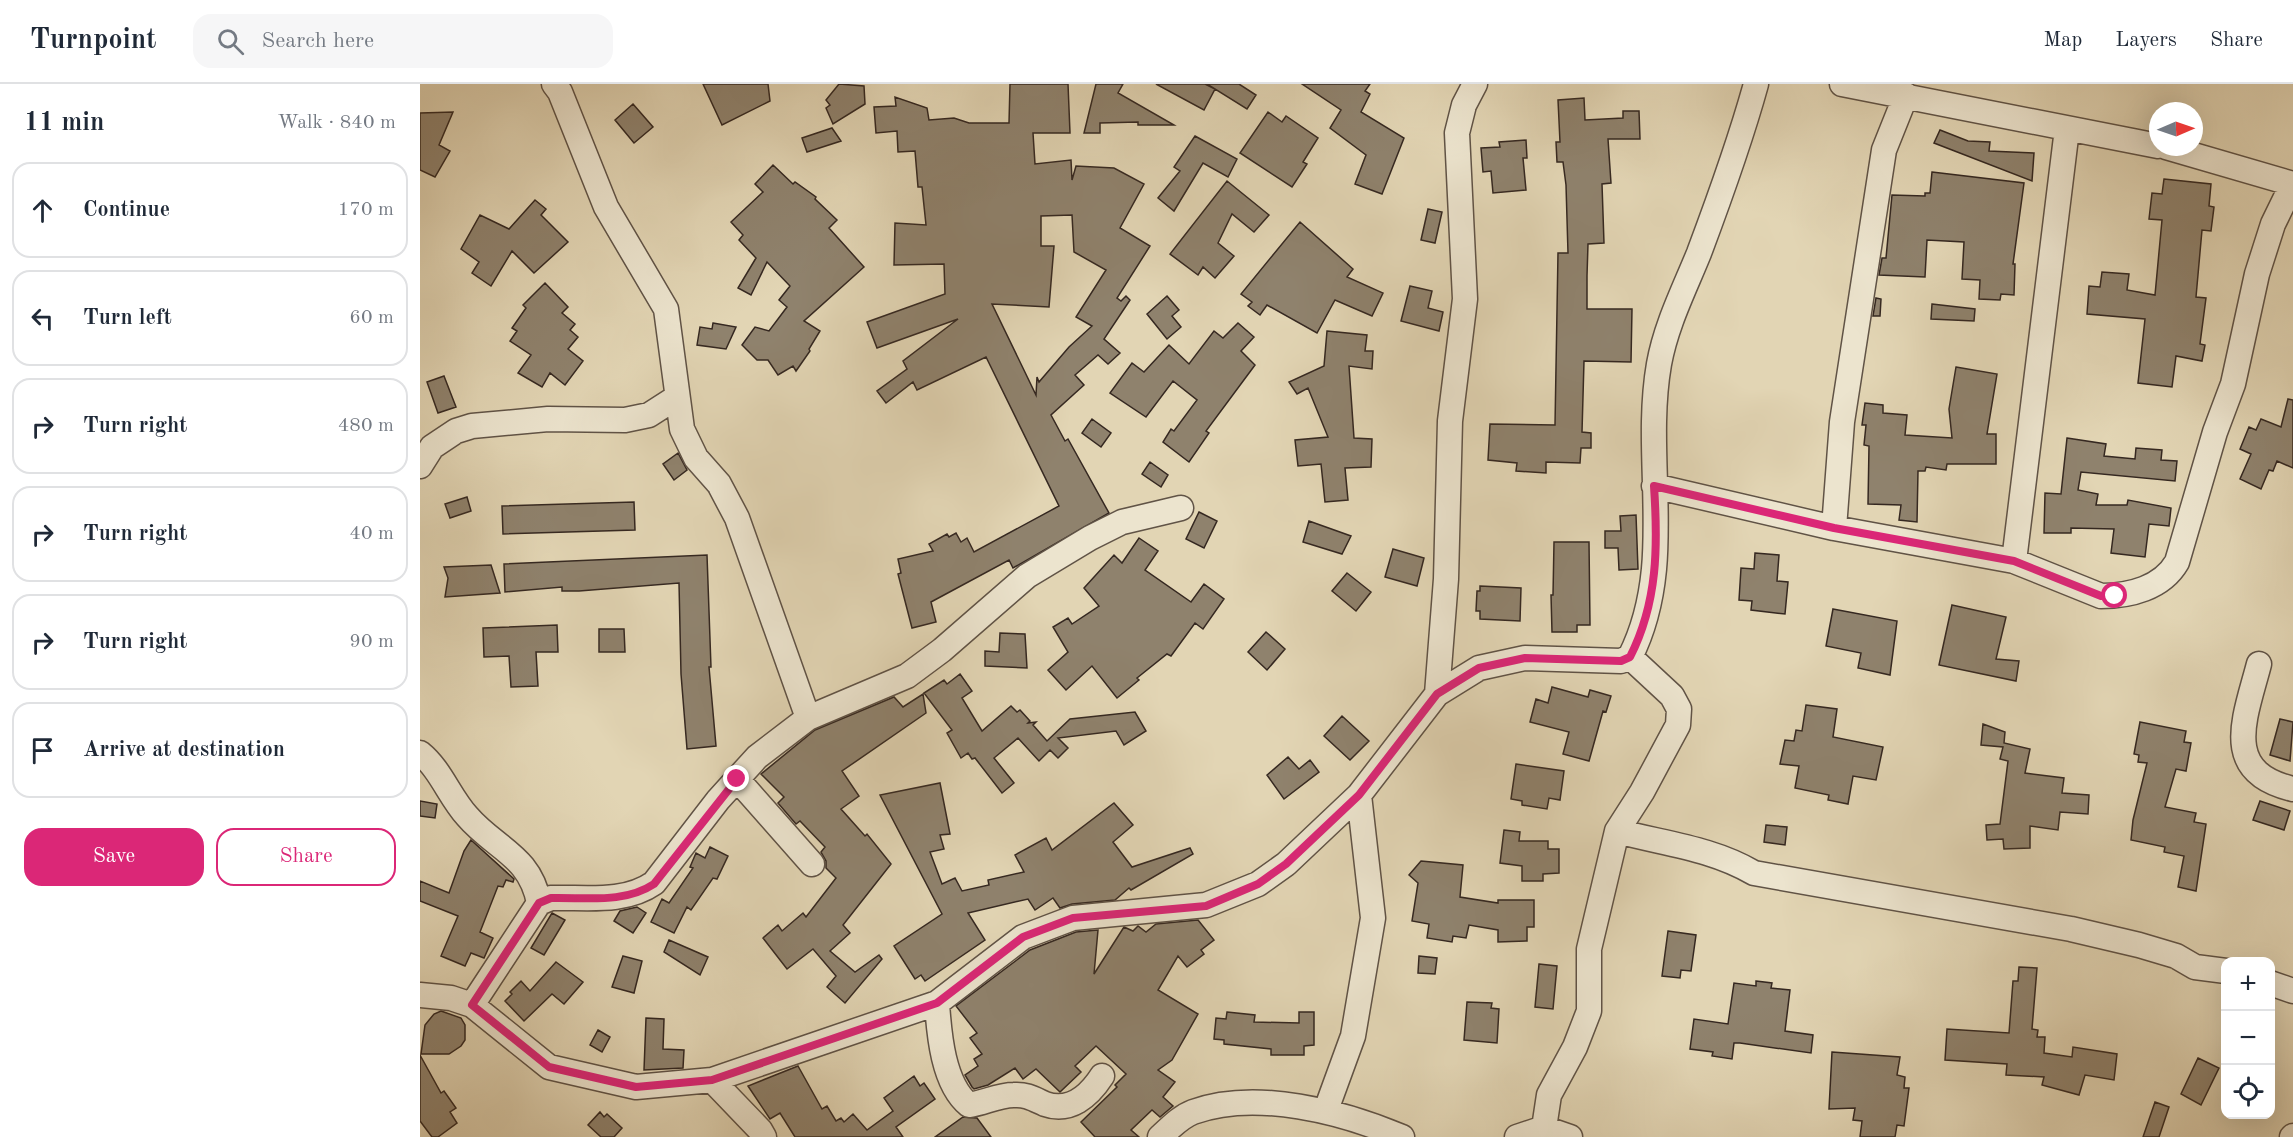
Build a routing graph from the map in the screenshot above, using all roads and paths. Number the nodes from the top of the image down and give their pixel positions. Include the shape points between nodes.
1 (554, 84) edge
2 (1475, 84) edge
3 (1756, 84) edge
4 (1842, 84) edge
5 (1906, 95) junction
6 (2067, 129) junction
7 (2149, 144) edge
8 (2197, 156) edge
9 (2293, 184) edge
10 (676, 397) junction
11 (420, 466) edge
12 (1654, 486) junction
13 (1181, 508) dead end
14 (1834, 528) junction
15 (2014, 561) junction
16 (1630, 657) junction
17 (2259, 664) dead end
18 (1437, 694) junction
19 (808, 718) junction
20 (420, 753) edge
21 (737, 779) junction
22 (2293, 789) edge
23 (1359, 795) junction
24 (1617, 831) junction
25 (812, 864) dead end
26 (539, 903) junction
27 (2221, 970) edge
28 (2275, 984) edge
29 (2293, 991) edge
30 (420, 995) edge
31 (937, 1003) junction
32 (472, 1005) junction
33 (1102, 1076) dead end
34 (712, 1080) junction
35 (1326, 1110) junction
36 (1544, 1128) junction
37 (764, 1137) edge
38 (1160, 1137) edge
39 (1402, 1137) edge
40 (1517, 1137) edge
41 (1570, 1137) edge

1 - 10 street via 606,207 666,309
2 - 18 street via 1464,105 1457,133 1465,298 1450,421 1446,579
3 - 12 street via 1735,158 1668,328 1659,366
4 - 5 street
5 - 6 street
5 - 14 street via 1884,150 1842,422
6 - 7 street
6 - 15 street
8 - 9 street
9 - 15 street via 2273,224 2257,274 2233,384 2177,562 2169,576 2146,588 2101,596
10 - 11 street via 649,415 625,420 548,419 472,426 456,431 432,447
10 - 19 street via 682,429 696,458 718,484 737,518
12 - 14 street
12 - 16 street via 1658,540 1654,582 1649,608
13 - 19 street via 1122,522 1090,538 1027,576 907,676
14 - 15 street
16 - 18 street via 1621,661 1516,660 1479,668
16 - 24 street via 1672,696 1679,709 1678,724
17 - 22 street via 2242,730 2247,759 2256,774 2272,784
18 - 23 street
19 - 21 street via 758,757
20 - 26 street via 432,763 467,816 531,874
21 - 25 street
21 - 26 street via 654,884 625,897 551,898
23 - 31 street via 1286,864 1237,894 1206,906 1114,913 1063,922 1023,937
23 - 35 street via 1373,918 1353,1036
24 - 27 street via 1706,851 1754,873 2071,929 2176,956 2195,967
24 - 36 street via 1589,950 1589,1011 1575,1047 1552,1086
26 - 32 street
28 - 29 street
30 - 32 street
31 - 33 street via 938,1028 949,1070 956,1091 969,1105 1012,1095 1027,1095 1053,1106 1072,1105 1090,1094
31 - 34 street
32 - 34 street via 549,1067 636,1087
34 - 37 street
35 - 38 street via 1246,1103 1216,1106 1191,1113
35 - 39 street
36 - 40 street
36 - 41 street

